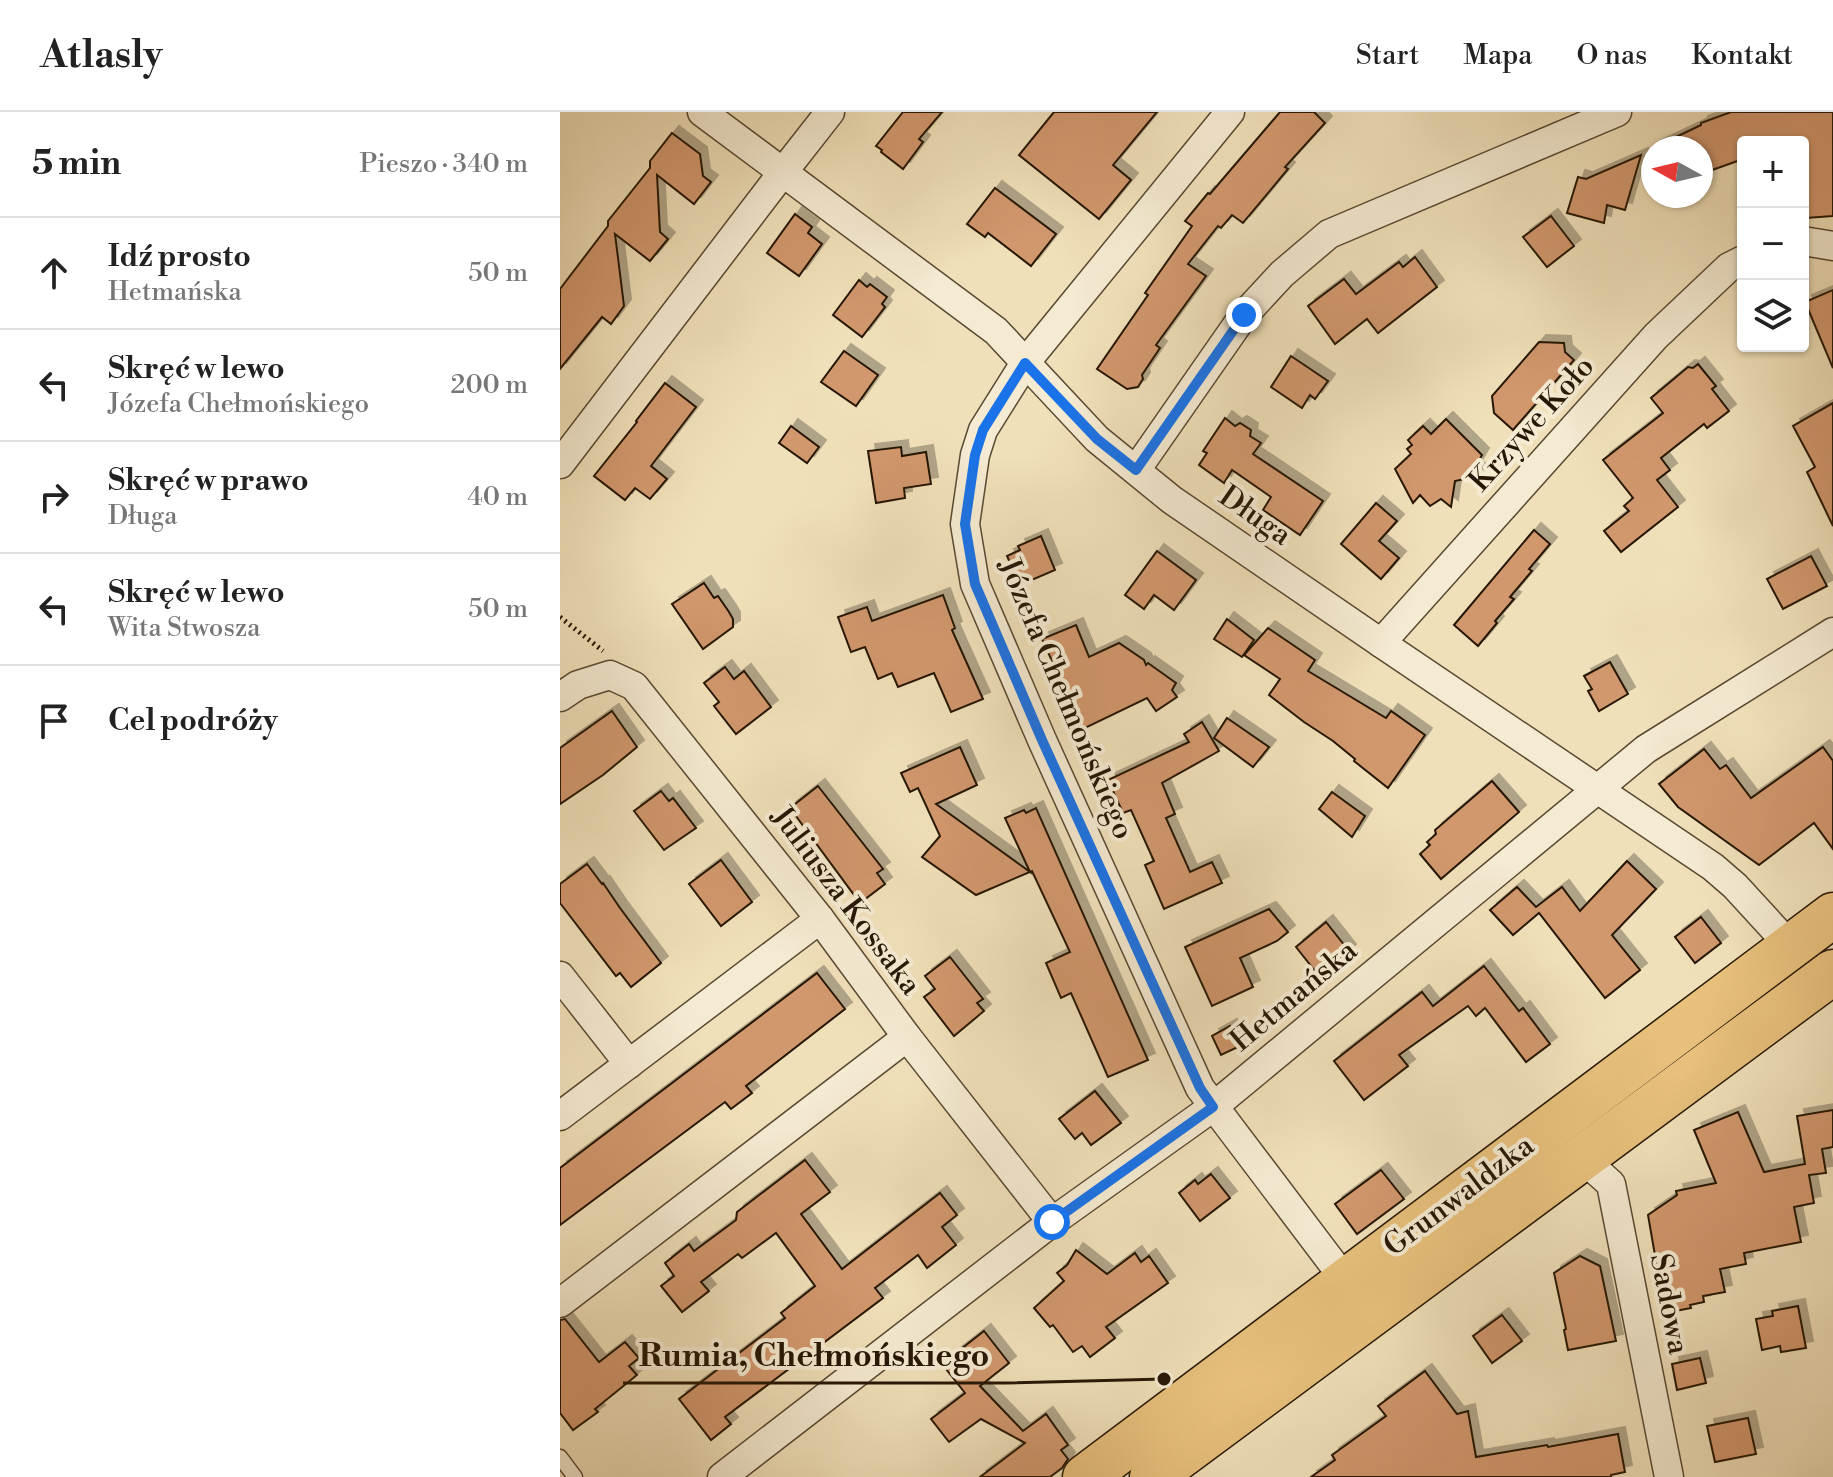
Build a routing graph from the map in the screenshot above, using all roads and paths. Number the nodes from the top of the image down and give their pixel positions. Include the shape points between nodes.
1 (702, 112) edge
2 (830, 112) edge
3 (1230, 112) edge
4 (1617, 112) edge
5 (783, 172) junction
6 (1809, 242) edge
7 (1833, 246) edge
8 (1737, 263) edge
9 (1025, 363) junction
10 (560, 464) edge
11 (1136, 470) junction
12 (560, 617) edge
13 (1833, 632) edge
14 (1381, 643) junction
15 (610, 675) junction
16 (560, 697) edge
17 (1596, 789) junction
18 (1833, 915) edge
19 (820, 919) junction
20 (1791, 947) junction
21 (1832, 975) edge
22 (560, 976) edge
23 (907, 1037) junction
24 (629, 1064) junction
25 (1213, 1107) junction
26 (560, 1116) edge
27 (1581, 1157) junction
28 (1052, 1222) junction
29 (1346, 1281) junction
30 (560, 1303) edge
31 (560, 1457) edge
32 (575, 1477) edge
33 (722, 1477) edge
34 (1085, 1477) edge
35 (1152, 1477) edge
36 (1669, 1477) edge

1 - 5 street, Długa
2 - 5 street
3 - 9 street, Józefa Chełmońskiego
4 - 11 street via 1329,234 1244,315
5 - 9 street, Długa via 996,331
5 - 10 street
6 - 7 street
8 - 14 street, Krzywe Koło via 1656,336
9 - 11 street, Długa via 1097,439
9 - 25 street, Józefa Chełmońskiego via 983,430 975,455 965,524 975,584 1193,1074
11 - 14 street, Długa
12 - 15 path via 603,651
13 - 17 street via 1646,749
14 - 17 street, Długa
15 - 16 street
15 - 19 street, Juliusza Kossaka via 634,686
17 - 20 street, Długa via 1713,867
17 - 25 street, Hetmańska
18 - 20 main road, Grunwaldzka
19 - 23 street, Juliusza Kossaka
19 - 24 street
20 - 29 main road, Grunwaldzka
21 - 27 main road, Grunwaldzka
22 - 24 street
23 - 28 street, Juliusza Kossaka
23 - 30 street
24 - 26 street
25 - 28 street, Hetmańska
25 - 29 street, Józefa Chełmońskiego
27 - 35 main road, Grunwaldzka
27 - 36 street, Sadowa via 1611,1184
28 - 33 street, Hetmańska
29 - 34 main road, Grunwaldzka
31 - 32 lane

